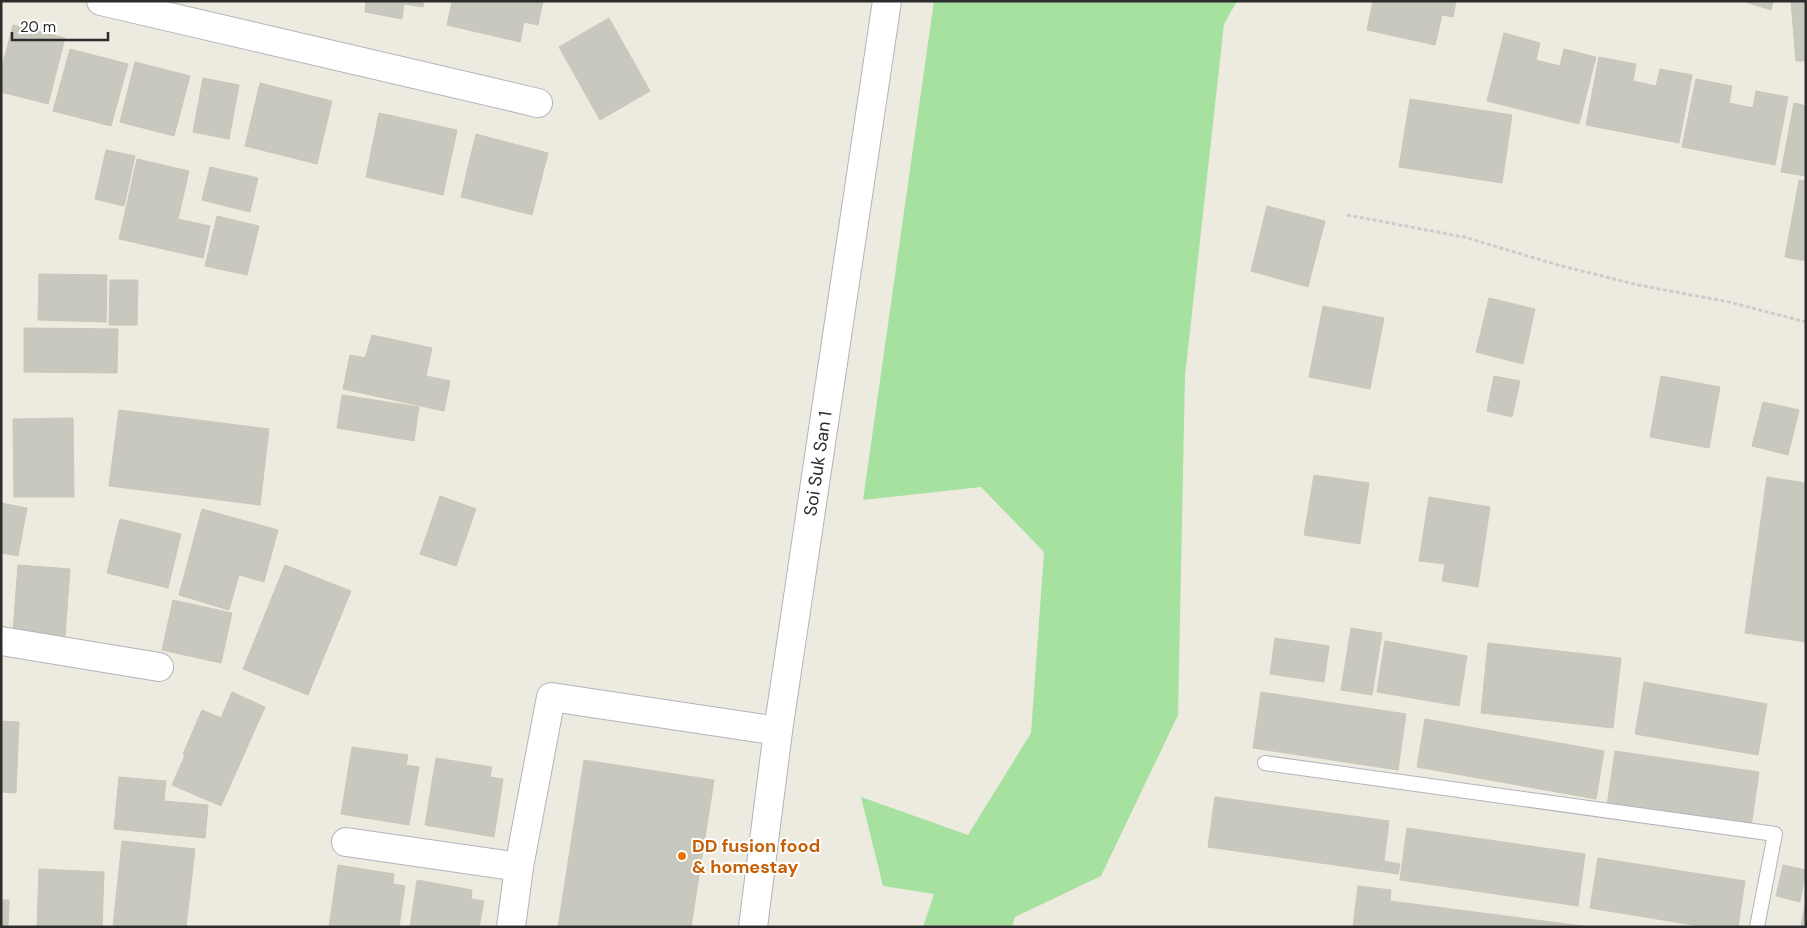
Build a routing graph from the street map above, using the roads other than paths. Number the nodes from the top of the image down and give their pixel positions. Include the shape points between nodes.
1 (101, 1) edge
2 (887, 1) edge
3 (538, 103) dead end
4 (1, 641) edge
5 (159, 667) dead end
6 (778, 731) junction
7 (1265, 763) dead end
8 (346, 842) dead end
9 (519, 867) junction
10 (511, 927) edge
11 (753, 927) edge
12 (1757, 927) edge

1 - 3 street
2 - 6 street, Soi Suk San 1
4 - 5 street
6 - 9 street via 552,697
6 - 11 street, Soi Suk San 1
7 - 12 lane via 1775,834
8 - 9 street
9 - 10 street

